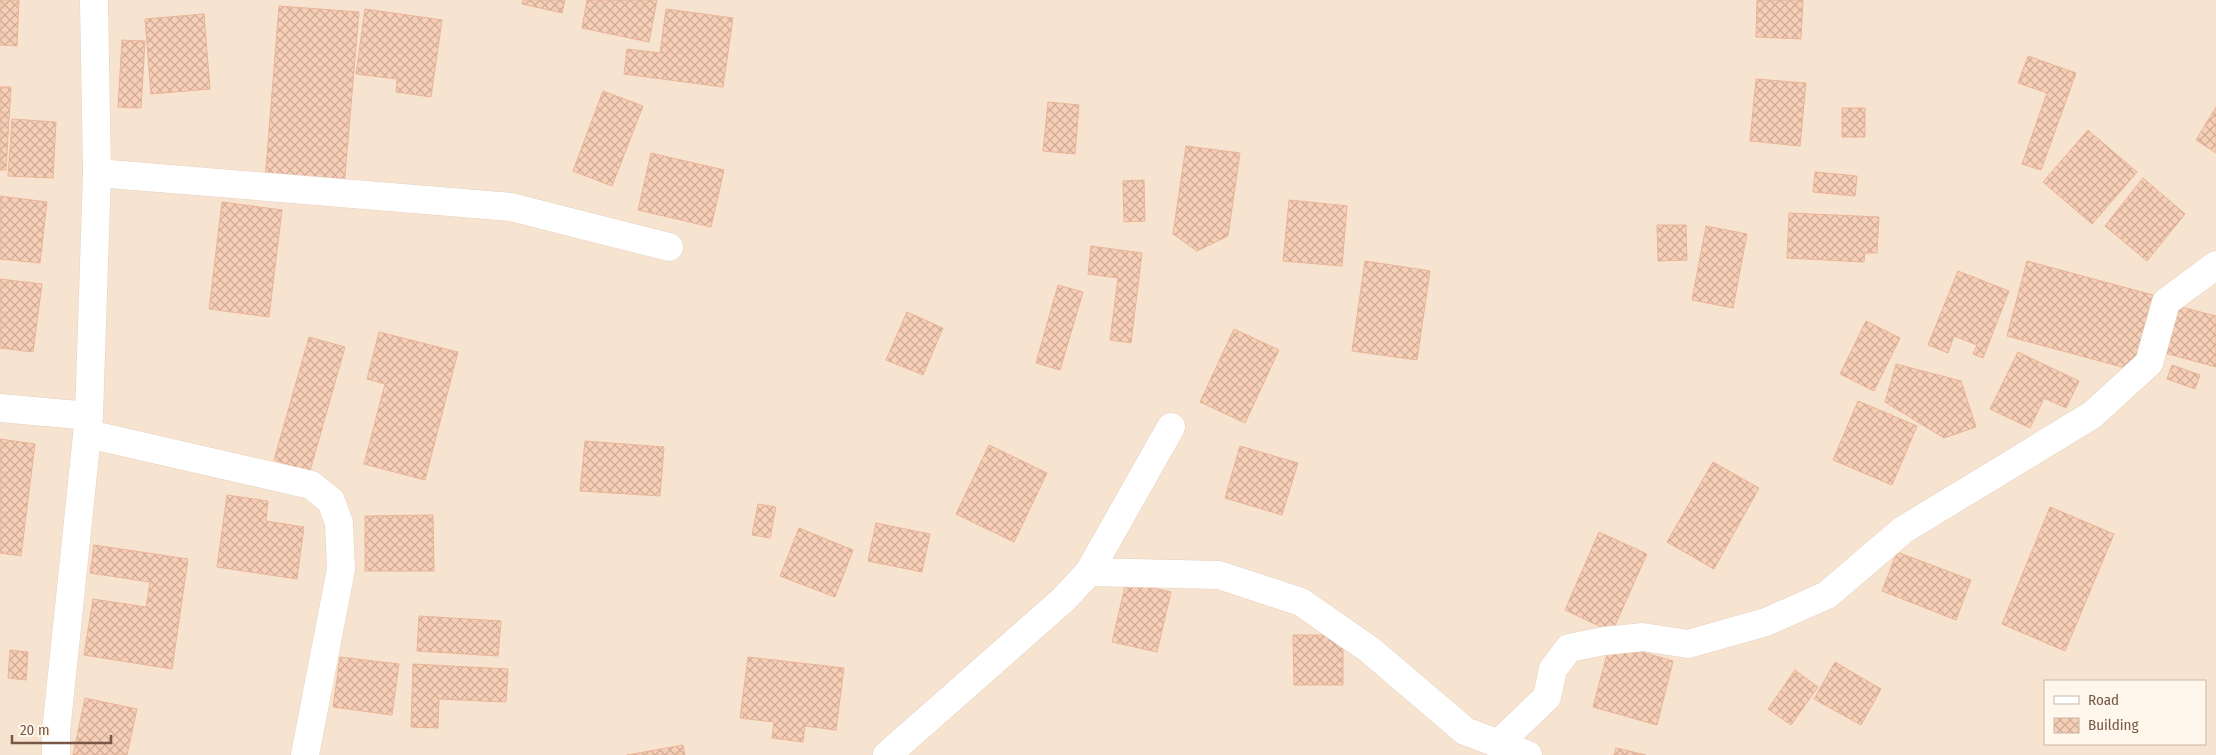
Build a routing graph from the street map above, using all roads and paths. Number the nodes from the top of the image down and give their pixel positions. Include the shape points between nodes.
1 (94, 0) edge
2 (97, 172) junction
3 (669, 247) dead end
4 (2216, 265) edge
5 (0, 408) edge
6 (88, 425) junction
7 (1171, 427) dead end
8 (1089, 572) junction
9 (1498, 744) junction
10 (56, 755) edge
11 (305, 755) edge
12 (887, 755) edge
13 (1528, 755) edge

1 - 2 street
2 - 3 street via 511,207
2 - 6 street
4 - 9 street via 2166,302 2148,363 2092,415 1903,530 1827,595 1766,622 1688,644 1643,637 1569,648 1553,669 1547,697
5 - 6 street
6 - 10 street
6 - 11 street via 311,485 331,500 340,523 342,568
7 - 8 street
8 - 9 street via 1219,574 1301,602 1370,650 1465,731
8 - 12 street via 1064,599
9 - 13 street

